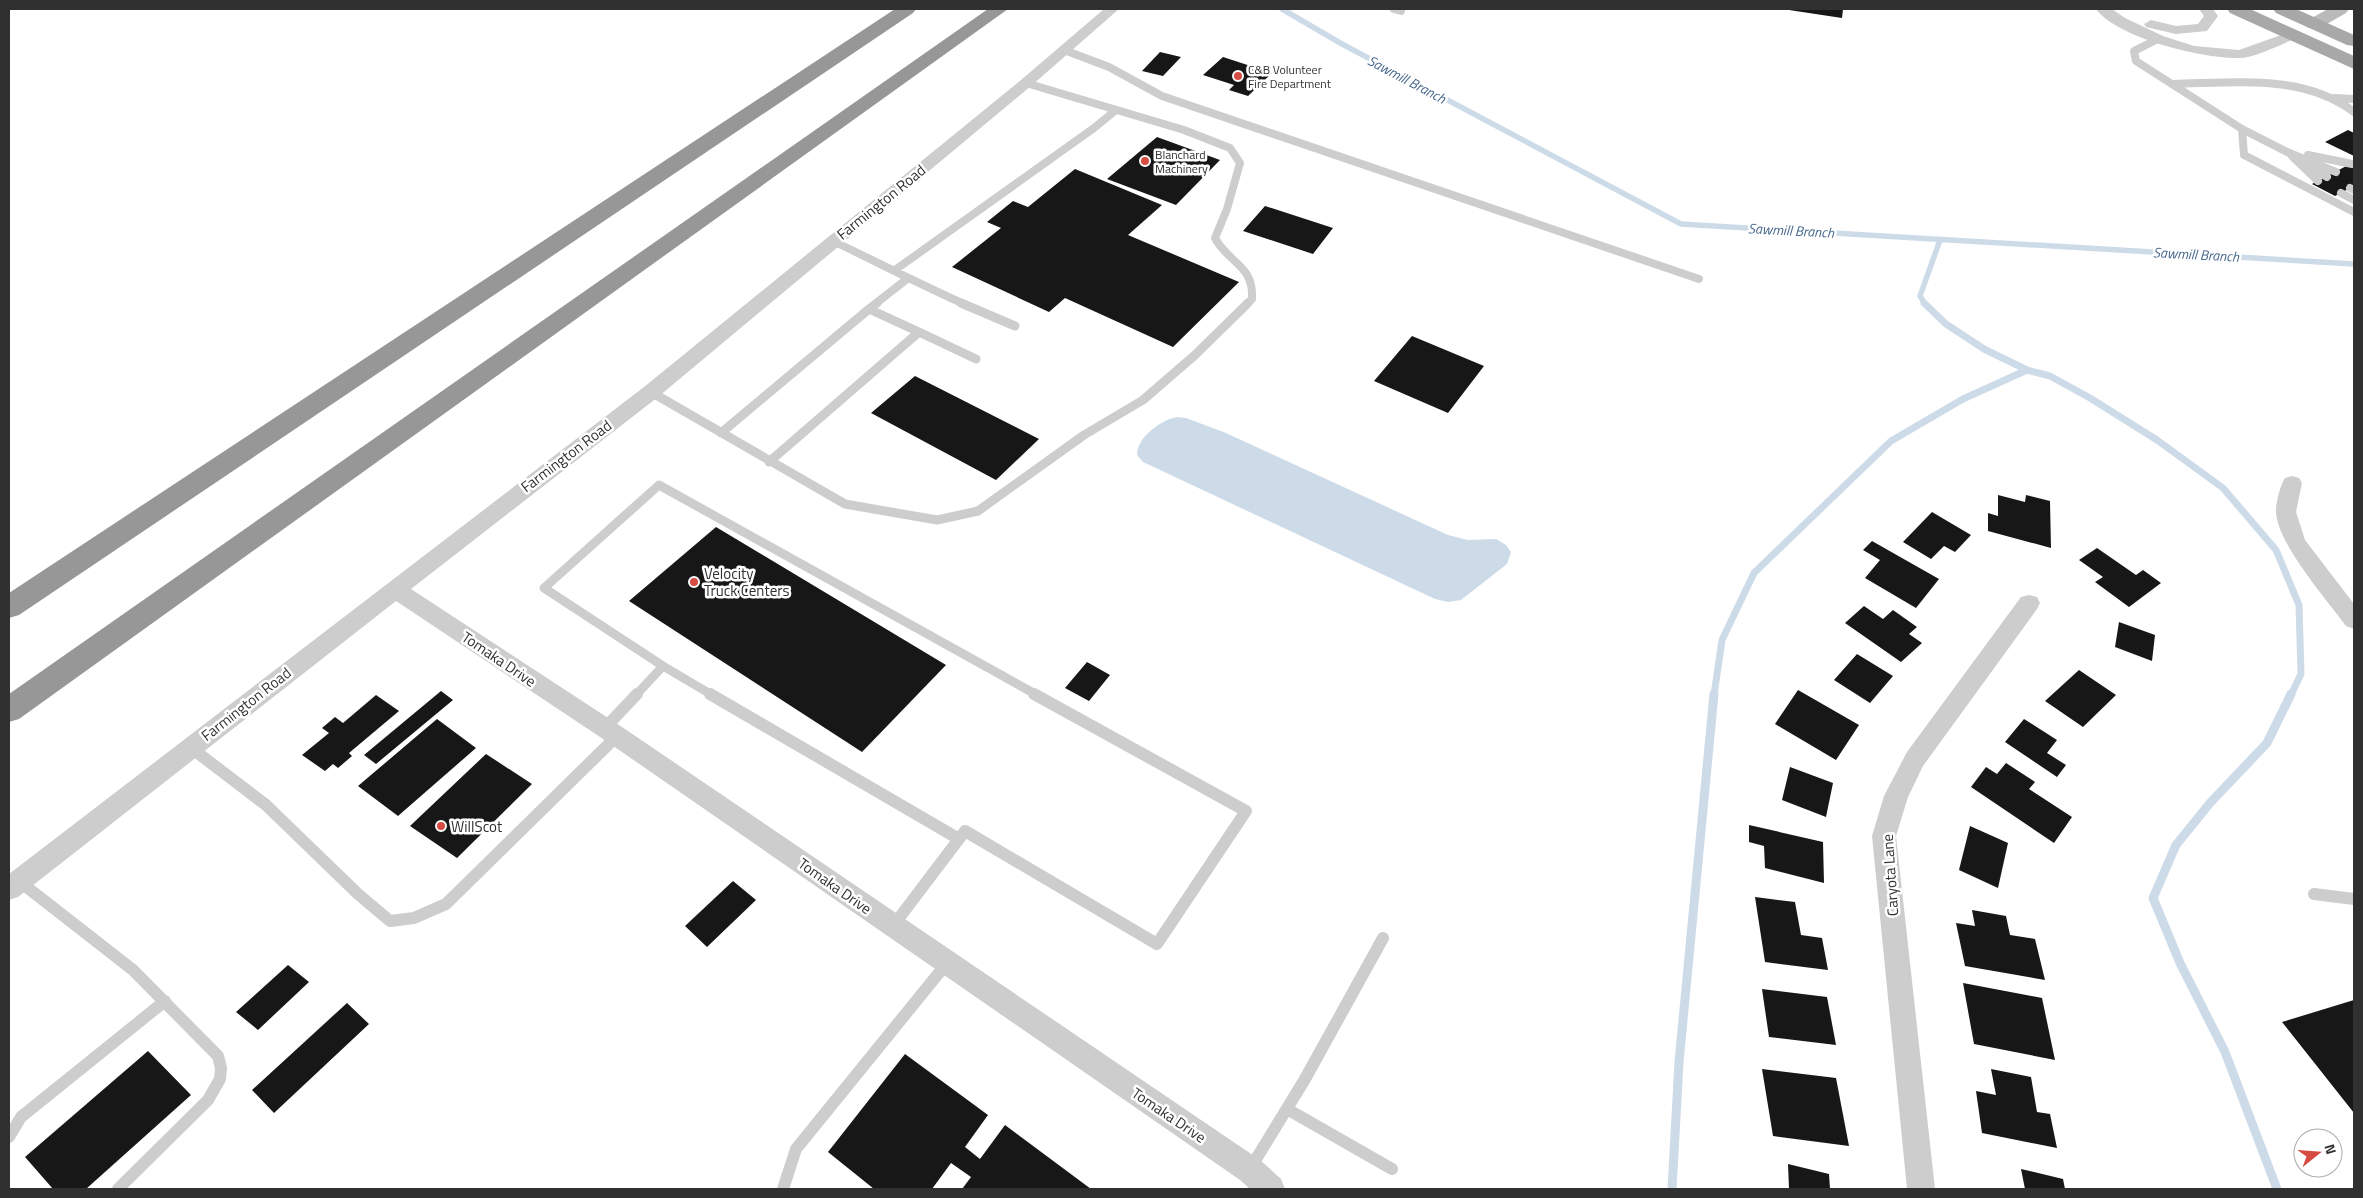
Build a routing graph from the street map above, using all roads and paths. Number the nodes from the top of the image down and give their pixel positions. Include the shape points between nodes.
1 (907, 9) edge
2 (999, 9) edge
3 (1112, 9) edge
4 (1394, 9) edge
5 (2103, 9) edge
6 (2109, 9) edge
7 (2206, 9) edge
8 (2236, 9) edge
9 (2282, 9) edge
10 (2340, 9) edge
11 (1401, 11) dead end
12 (2314, 24) junction
13 (2292, 35) junction
14 (2158, 39) junction
15 (2354, 42) edge
16 (1064, 50) junction
17 (2354, 63) edge
18 (1026, 82) junction
19 (2172, 84) junction
20 (2334, 98) junction
21 (2354, 99) edge
22 (1116, 110) junction
23 (2354, 112) edge
24 (2242, 129) junction
25 (2287, 152) junction
26 (2348, 165) dead end
27 (2336, 172) dead end
28 (2327, 177) dead end
29 (2318, 181) dead end
30 (2341, 193) dead end
31 (2354, 200) edge
32 (2354, 212) edge
33 (833, 242) junction
34 (895, 270) junction
35 (1699, 279) dead end
36 (908, 280) junction
37 (869, 309) junction
38 (1015, 326) dead end
39 (919, 332) junction
40 (976, 360) dead end
41 (651, 392) junction
42 (721, 433) junction
43 (769, 462) junction
44 (2292, 483) dead end
45 (394, 589) junction
46 (2347, 601) edge
47 (2029, 603) dead end
48 (9, 607) edge
49 (2354, 620) edge
50 (663, 666) junction
51 (9, 710) edge
52 (610, 733) junction
53 (190, 747) junction
54 (959, 839) junction
55 (14, 885) edge
56 (2314, 894) dead end
57 (2354, 899) edge
58 (893, 926) junction
59 (1383, 938) dead end
60 (947, 963) junction
61 (165, 1000) junction
62 (1287, 1109) junction
63 (9, 1136) edge
64 (1392, 1169) dead end
65 (1250, 1170) junction
66 (118, 1189) edge
67 (783, 1189) edge
68 (1271, 1189) edge
69 (1921, 1189) edge

1 - 48 highway
2 - 51 highway
3 - 16 street, Farmington Road
4 - 11 lane
5 - 14 street
6 - 7 street via 2138,21 2176,30 2202,28 2210,16
8 - 13 main road
9 - 12 main road
10 - 12 street
12 - 13 main road
12 - 15 main road
13 - 14 street via 2240,54 2193,50
13 - 17 main road
14 - 19 lane via 2134,50 2136,60
16 - 18 street, Farmington Road
16 - 35 lane via 1109,67 1162,96
18 - 22 lane
18 - 33 street, Farmington Road
19 - 20 lane via 2289,84
19 - 24 lane
20 - 21 lane
20 - 23 lane
22 - 34 lane
22 - 43 lane via 1184,130 1230,148 1236,154 1240,163 1215,238 1218,247 1240,264 1251,278 1254,288 1252,299 1195,356 1142,400 1084,435 978,510 937,520 845,504
24 - 25 lane
24 - 32 lane via 2244,155
25 - 26 lane
25 - 27 lane
25 - 28 lane
25 - 29 lane
30 - 31 lane
33 - 34 lane
33 - 41 street, Farmington Road
34 - 36 lane
36 - 37 lane
36 - 38 lane
37 - 39 lane
37 - 42 lane
39 - 40 lane
39 - 43 lane
41 - 42 lane
41 - 45 street, Farmington Road
42 - 43 lane
44 - 46 street via 2286,512 2296,543
45 - 52 street, Tomaka Drive
45 - 53 street, Farmington Road
46 - 49 street
47 - 69 street, Caryota Lane via 1915,759 1896,796 1884,836
50 - 52 lane
50 - 54 lane
50 - 54 lane via 544,588 659,484 1246,811 1157,944 965,831
52 - 53 lane via 446,904 414,918 390,921 266,805
52 - 58 street, Tomaka Drive
53 - 55 street, Farmington Road
54 - 58 lane
55 - 61 lane via 133,970
56 - 57 lane
58 - 60 street, Tomaka Drive
59 - 62 lane
60 - 65 street, Tomaka Drive
60 - 67 lane via 796,1149
61 - 63 lane via 21,1117
61 - 66 lane via 218,1056 222,1064 219,1085 208,1100
62 - 64 lane
62 - 65 lane
65 - 68 street, Tomaka Drive

